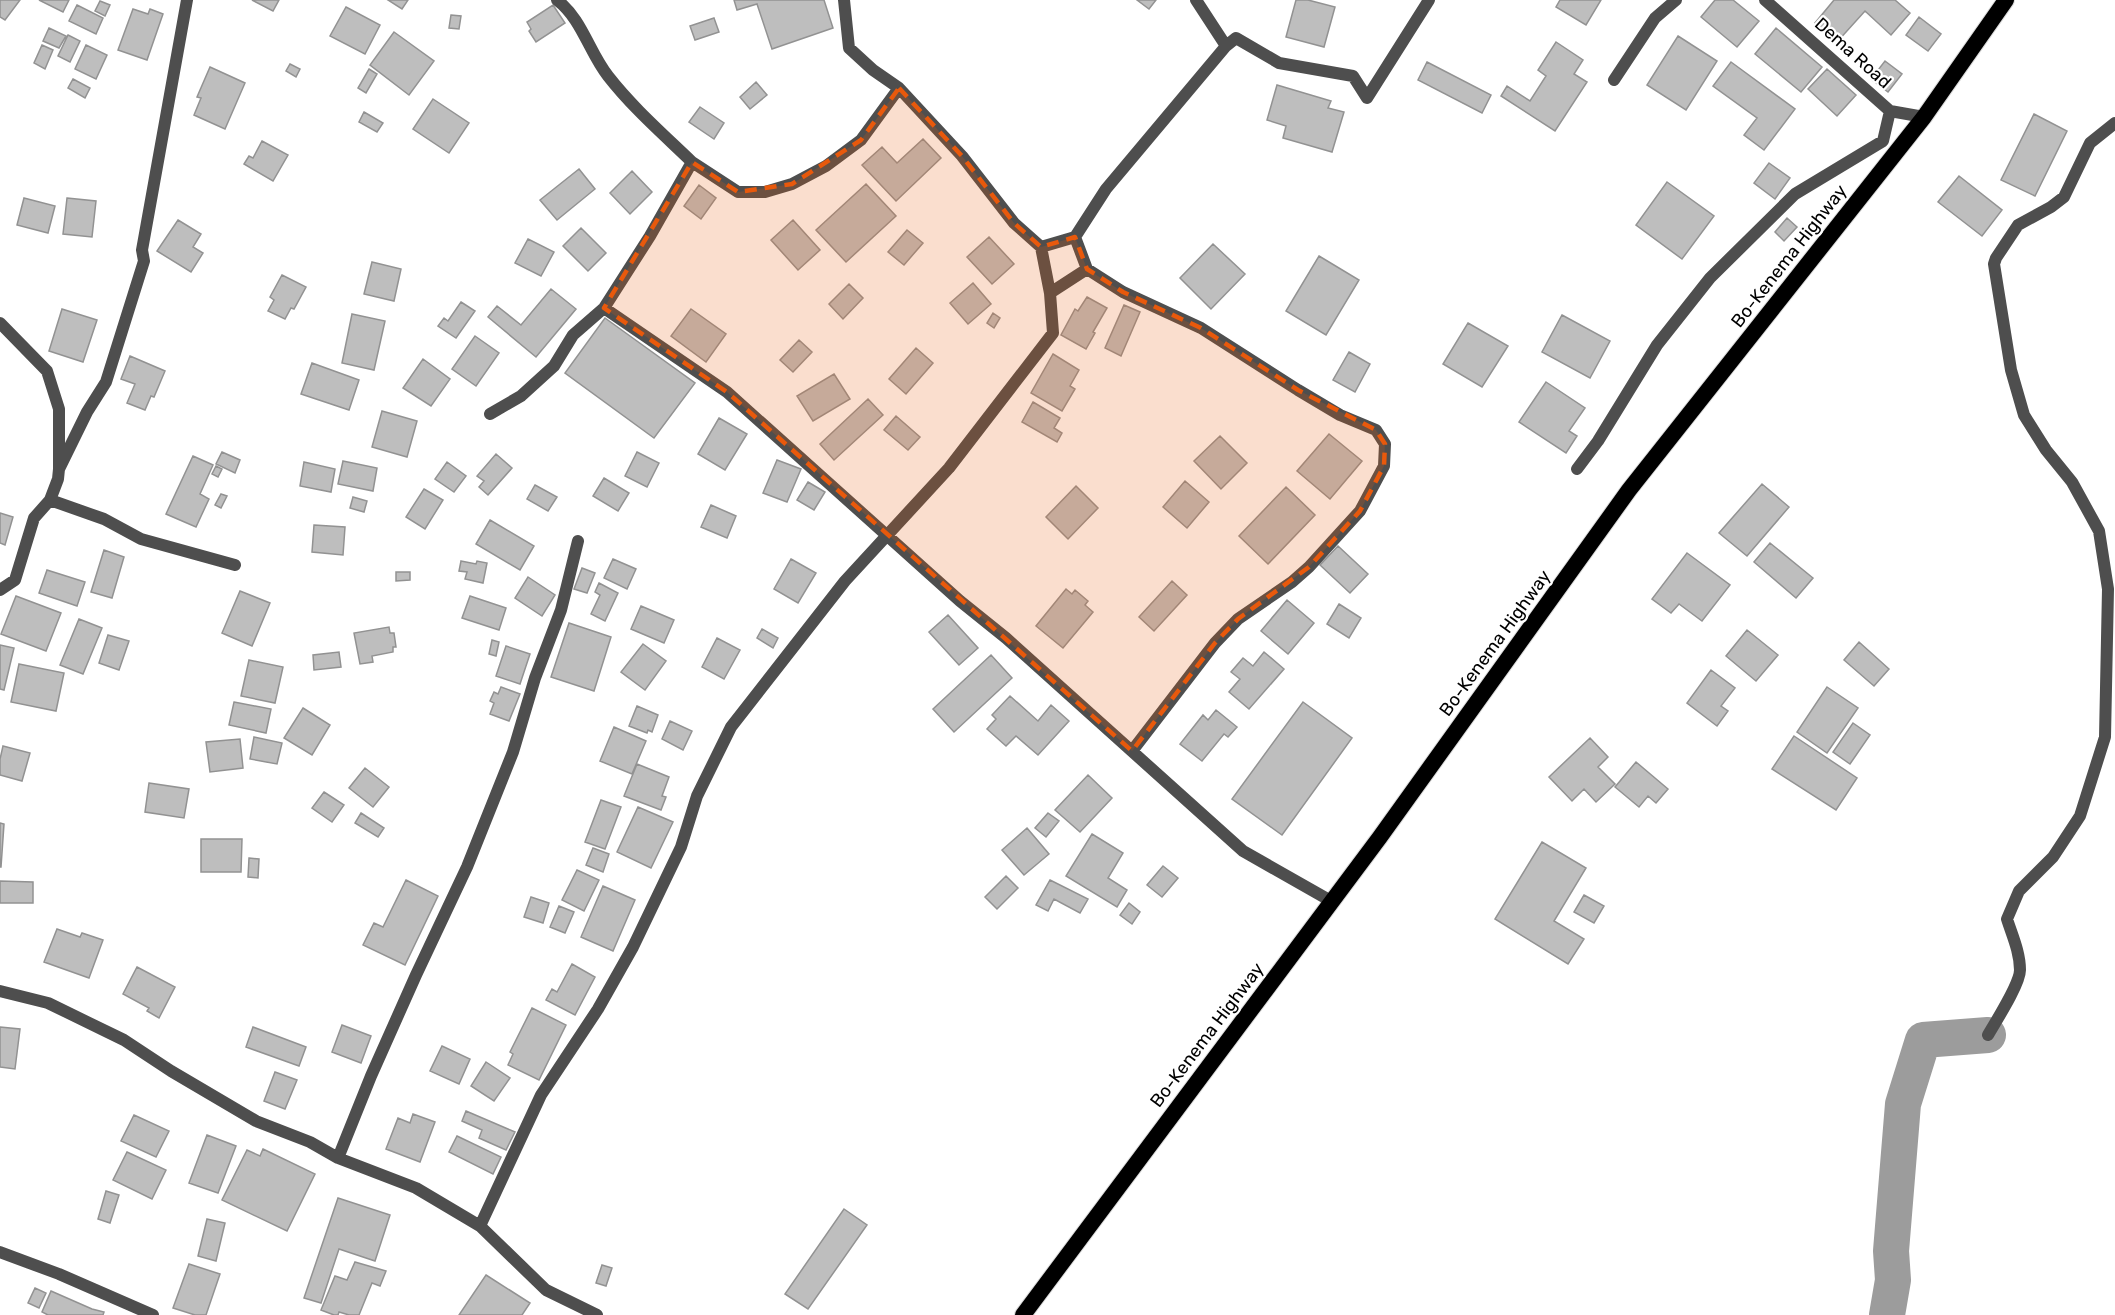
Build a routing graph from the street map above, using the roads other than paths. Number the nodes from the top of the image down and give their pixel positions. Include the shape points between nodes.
1 (187, 0) edge
2 (557, 0) edge
3 (844, 0) edge
4 (1196, 0) edge
5 (1430, 0) edge
6 (1677, 0) edge
7 (1765, 0) edge
8 (2006, 0) edge
9 (1226, 46) junction
10 (1614, 80) dead end
11 (899, 88) junction
12 (1890, 111) junction
13 (1924, 117) junction
14 (2115, 123) edge
15 (692, 162) junction
16 (1075, 237) junction
17 (1041, 247) junction
18 (1087, 269) junction
19 (1050, 293) junction
20 (604, 308) junction
21 (0, 323) edge
22 (490, 414) dead end
23 (59, 469) junction
24 (1577, 469) dead end
25 (50, 500) junction
26 (888, 536) junction
27 (578, 541) dead end
28 (235, 565) dead end
29 (0, 590) edge
30 (1132, 751) junction
31 (1331, 901) junction
32 (0, 991) edge
33 (1988, 1035) dead end
34 (338, 1158) junction
35 (480, 1227) junction
36 (0, 1252) edge
37 (153, 1315) edge
38 (597, 1315) edge
39 (1023, 1315) edge

1 - 23 street via 142,250 144,261 106,382
2 - 15 street via 578,23 593,55 630,103
3 - 11 street via 849,48
4 - 9 street
5 - 9 street via 1367,98 1353,76 1279,63 1236,38
6 - 10 street via 1655,18
7 - 12 street, Dema Road
8 - 13 highway, Bo-Kenema Highway
9 - 16 street via 1106,189
11 - 15 street via 861,140 826,166 792,184 765,192 738,192
11 - 17 street via 962,156 1014,223
12 - 13 street, Dema Road
12 - 24 street via 1883,141 1795,194 1710,278 1657,345
13 - 31 highway, Bo-Kenema Highway via 1629,490
14 - 33 street via 2090,143 2064,197 2018,225 1994,264 2011,370 2024,414 2072,482 2098,531 2108,589 2106,737 2080,816 2053,857 2019,891 2007,919 2020,972
15 - 20 street
16 - 17 street
16 - 18 street
17 - 19 street
18 - 19 street
18 - 30 street via 1123,292 1201,328 1340,415 1376,430 1385,444 1384,466 1360,511 1310,567 1238,619 1215,643
19 - 26 street via 1053,333 949,468
20 - 22 street via 573,335 554,366 521,396
20 - 26 street via 727,392
21 - 23 street via 47,371 59,409
23 - 25 street
25 - 28 street via 104,519 141,539
25 - 29 street via 34,518 15,580
26 - 30 street
26 - 35 street via 845,581 731,728 697,796 681,848 633,947 598,1009 541,1095
27 - 34 street via 561,610 509,763
30 - 31 street via 1243,851
31 - 39 highway, Bo-Kenema Highway
32 - 34 street via 48,1003 124,1040 256,1121 310,1142
34 - 35 street via 416,1188
35 - 38 street via 546,1290
36 - 37 street

